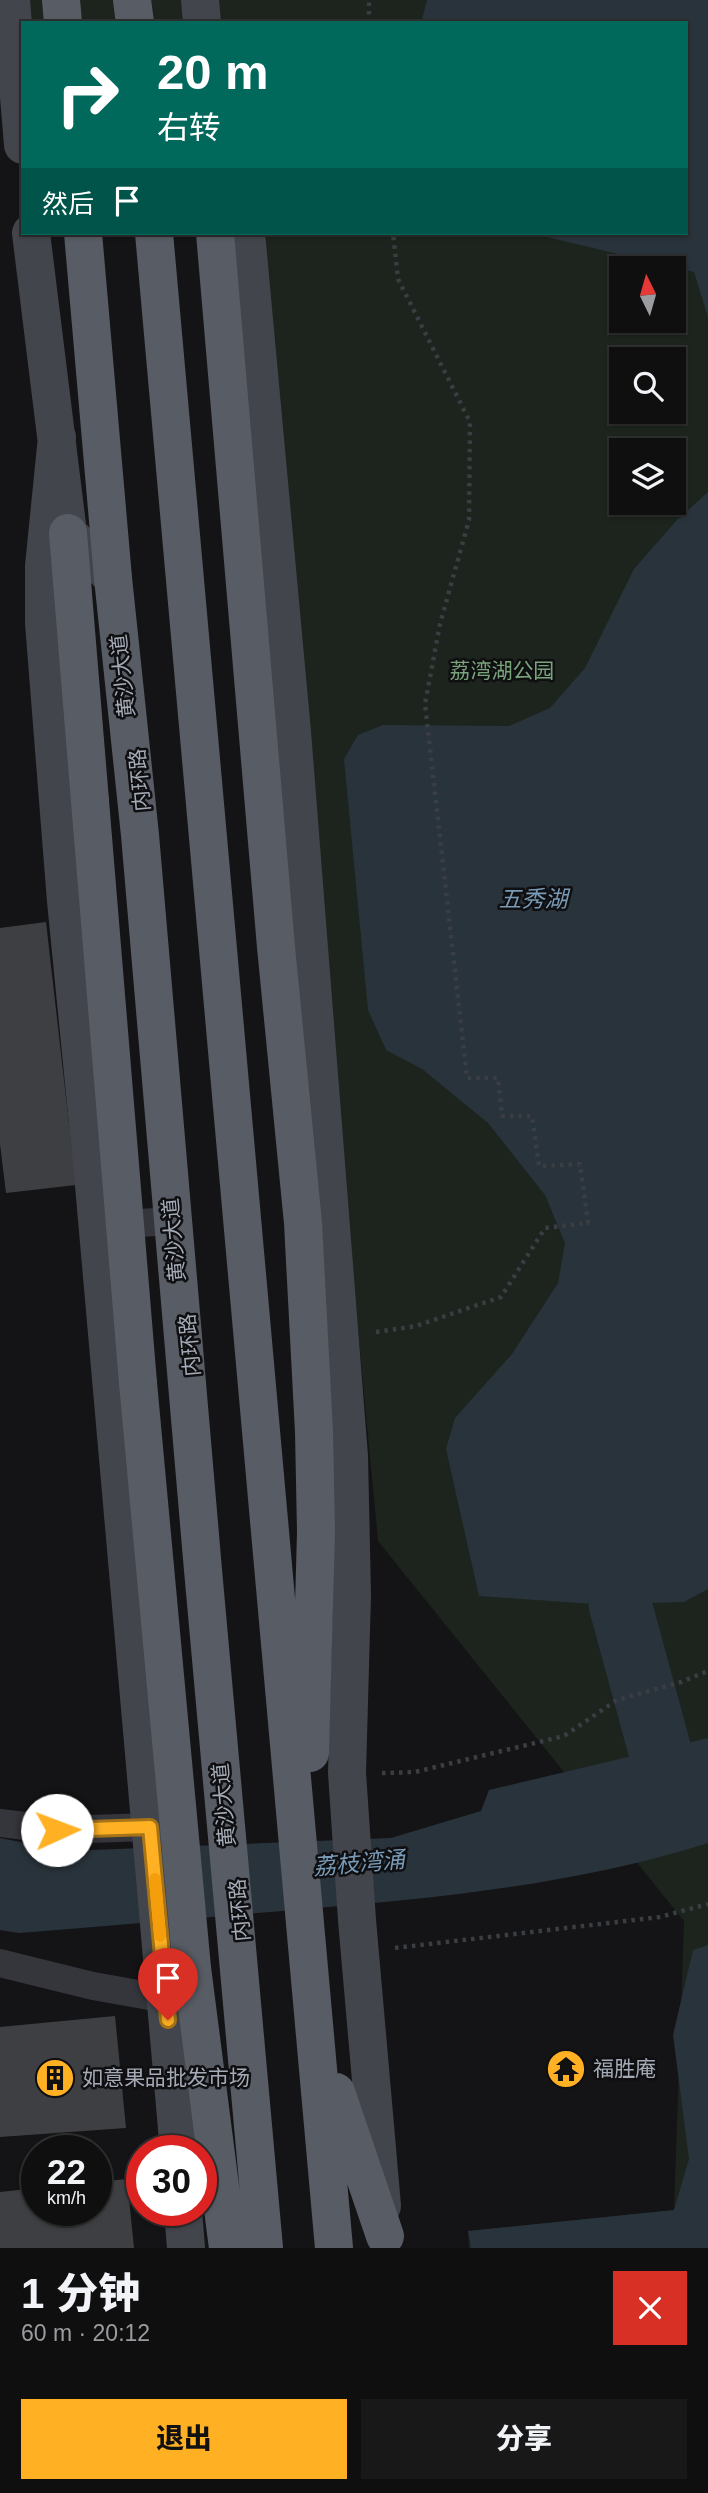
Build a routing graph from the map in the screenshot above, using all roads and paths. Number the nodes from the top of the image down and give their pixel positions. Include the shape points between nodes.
1 (11, 0) edge
2 (61, 0) edge
3 (68, 0) edge
4 (132, 0) edge
5 (138, 0) edge
6 (200, 0) edge
7 (369, 0) edge
8 (63, 21) edge
9 (69, 21) edge
10 (137, 21) edge
11 (138, 21) edge
12 (202, 21) edge
13 (369, 21) edge
14 (9, 74) edge
15 (21, 135) edge
16 (30, 235) edge
17 (85, 235) edge
18 (85, 235) edge
19 (154, 235) edge
20 (161, 235) edge
21 (215, 235) edge
22 (246, 235) edge
23 (393, 235) edge
24 (57, 437) junction
25 (68, 533) junction
26 (113, 578) junction
27 (173, 1221) junction
28 (97, 1226) junction
29 (366, 1334) dead end
30 (708, 1671) edge
31 (348, 1787) junction
32 (0, 1823) edge
33 (151, 1831) junction
34 (708, 1904) edge
35 (307, 1914) junction
36 (358, 1936) junction
37 (0, 1963) edge
38 (165, 1991) junction
39 (321, 2048) junction
40 (177, 2135) edge
41 (184, 2226) edge
42 (385, 2242) edge
43 (186, 2248) edge
44 (228, 2248) edge
45 (264, 2248) edge
46 (270, 2248) edge
47 (337, 2248) edge

1 - 14 main road
2 - 8 highway
3 - 9 highway
4 - 10 highway
5 - 11 highway
6 - 12 main road
7 - 13 path
14 - 15 main road
16 - 24 main road
17 - 26 highway, 黄沙大道
18 - 46 highway, 内环路 via 150,892
19 - 35 highway
20 - 35 highway
21 - 35 highway via 303,1223 316,1580
22 - 31 main road via 292,732 349,1457
23 - 29 path via 398,279 470,422 469,520 440,624 425,704 467,1078 498,1078 502,1116 532,1115 539,1166 580,1164 588,1223 544,1228 501,1297 415,1326
24 - 25 main road
24 - 28 main road via 44,566 44,623
25 - 26 main road
25 - 44 highway, bridge via 177,1806 201,2045
26 - 27 highway, 黄沙大道
27 - 28 street
27 - 45 highway, 黄沙大道
28 - 33 main road
30 - 31 path via 617,1700 564,1736
31 - 36 main road
32 - 33 street via 57,1830
33 - 38 main road
34 - 36 path via 660,1917
35 - 39 highway
35 - 47 highway
36 - 42 main road
37 - 38 street via 93,1986
38 - 40 main road
39 - 42 highway
39 - 47 highway
41 - 43 main road

